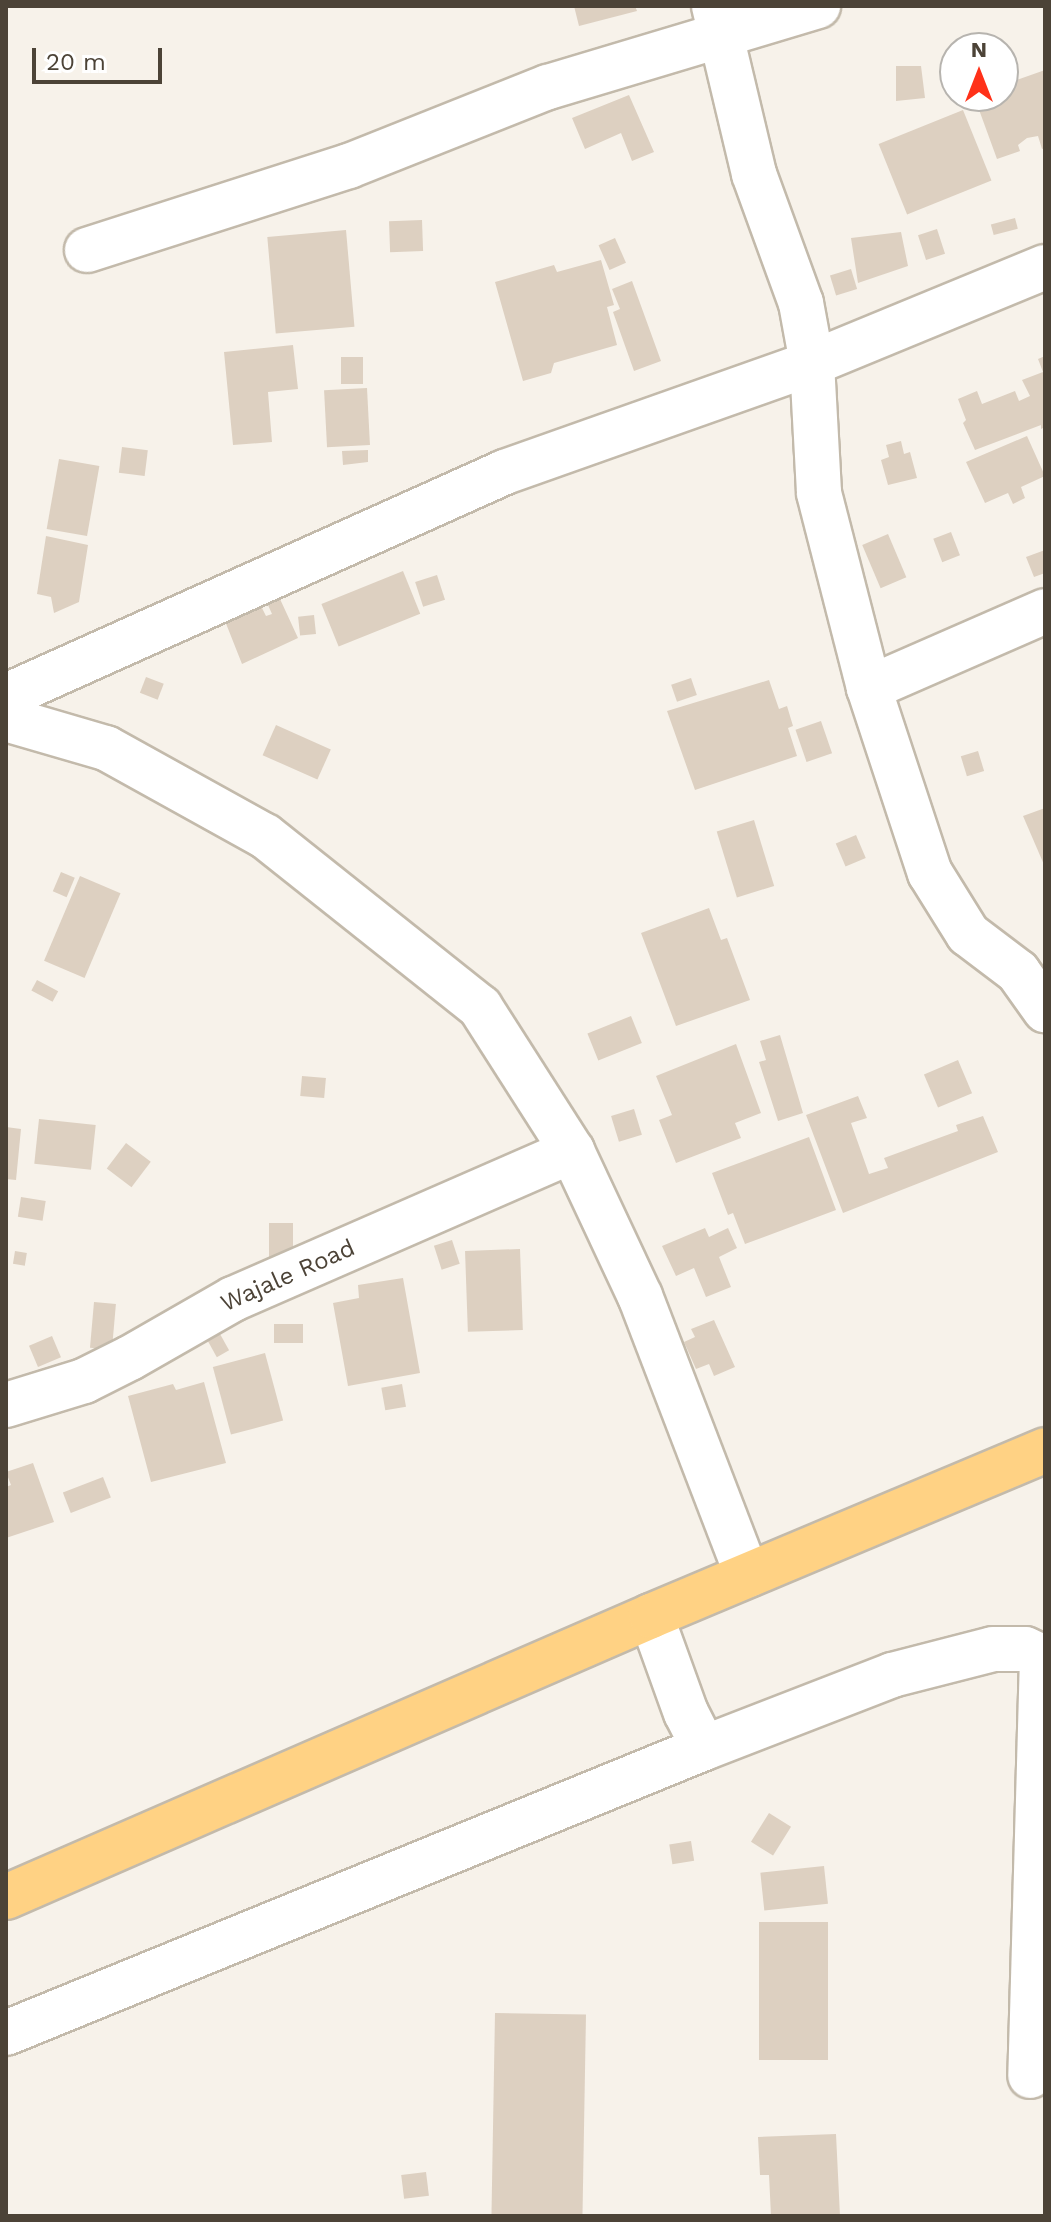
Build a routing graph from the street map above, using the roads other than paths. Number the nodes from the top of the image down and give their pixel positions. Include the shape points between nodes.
1 (818, 6) edge
2 (718, 22) edge
3 (87, 250) dead end
4 (1045, 267) edge
5 (812, 363) junction
6 (1045, 611) edge
7 (869, 688) junction
8 (6, 696) edge
9 (6, 719) edge
10 (1032, 965) edge
11 (1045, 1010) edge
12 (572, 1151) junction
13 (6, 1405) edge
14 (1045, 1450) edge
15 (747, 1575) junction
16 (651, 1616) junction
17 (704, 1748) junction
18 (6, 1897) edge
19 (6, 2033) edge
20 (1030, 2076) dead end

1 - 2 street
2 - 3 street via 349,166
2 - 5 street via 754,174 801,303
4 - 5 street
5 - 7 street via 819,493
5 - 8 street via 505,472
6 - 7 street
7 - 10 street via 930,873 968,934
9 - 12 street via 106,748 265,836 480,1007
10 - 11 street
12 - 13 street, Wajale Road via 233,1299 84,1381
12 - 15 street via 640,1296
14 - 15 highway
15 - 16 highway
16 - 17 street
16 - 18 highway
17 - 19 street
17 - 20 street via 892,1675 993,1649 1025,1649 1042,1657

